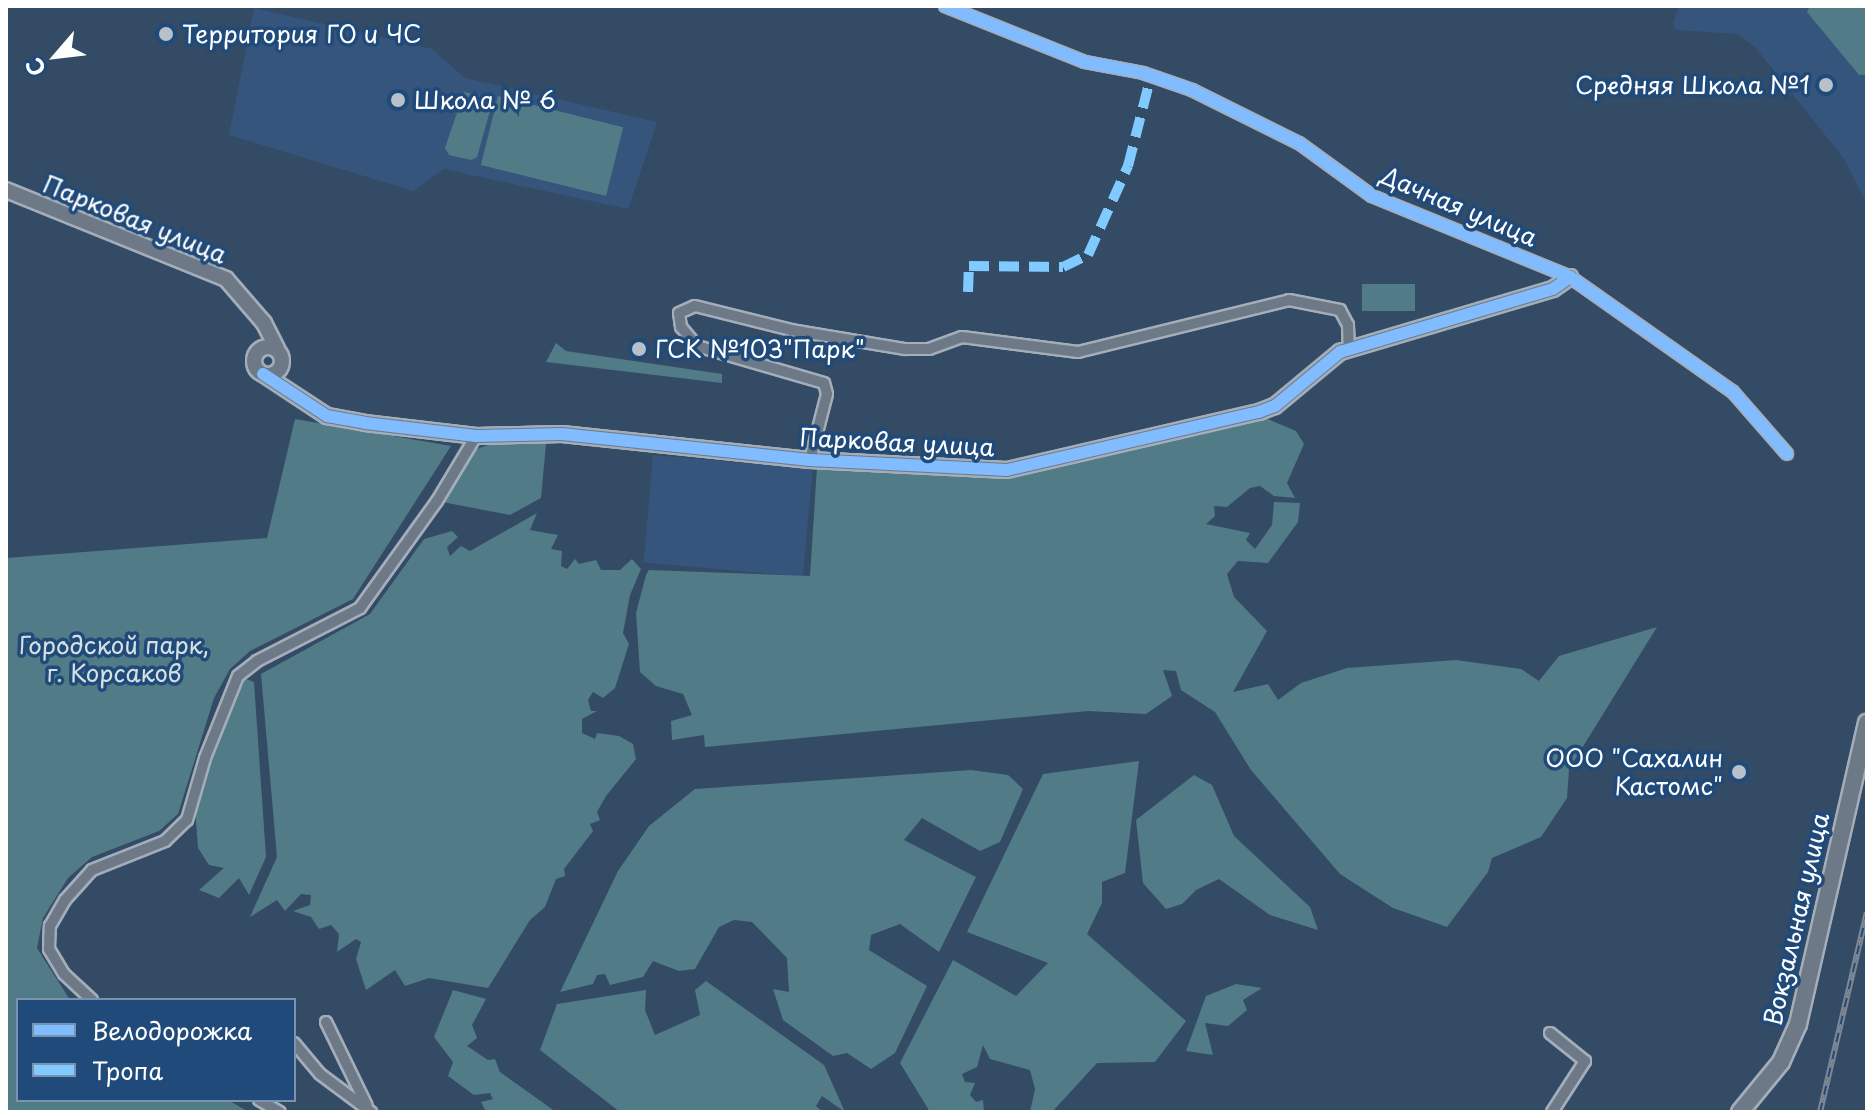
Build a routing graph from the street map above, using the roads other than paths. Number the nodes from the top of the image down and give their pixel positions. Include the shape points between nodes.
1 (945, 6) edge
2 (6, 190) edge
3 (1570, 277) junction
4 (241, 296) junction
5 (1349, 349) junction
6 (280, 352) junction
7 (256, 353) junction
8 (263, 374) junction
9 (327, 416) junction
10 (476, 436) junction
11 (1787, 454) dead end
12 (810, 460) junction
13 (1867, 723) edge
14 (90, 998) edge
15 (326, 1022) dead end
16 (1550, 1033) dead end
17 (296, 1045) edge
18 (262, 1102) edge
19 (369, 1109) edge
20 (280, 1112) edge
21 (1552, 1112) edge
22 (1740, 1112) edge

1 - 3 street, Дачная улица via 1085,62 1143,73 1192,90 1299,143 1372,196
2 - 4 street, Парковая улица via 226,279
3 - 5 street, Парковая улица via 1553,289
3 - 11 street, Дачная улица via 1733,392
4 - 6 street, Парковая улица
4 - 7 street, Парковая улица via 256,323
5 - 12 street, Парковая улица via 1275,406 1035,464 971,470
5 - 12 street, Парковая улица via 1348,325 1340,310 1289,300 1078,352 962,337 929,349 905,349 791,330 695,306 679,313 681,327 697,346 824,383 827,394
6 - 7 street via 269,346
6 - 8 street via 281,369
6 - 9 street, Парковая улица via 296,386
7 - 8 street via 254,364
8 - 9 street, Парковая улица
9 - 10 street, Парковая улица
10 - 12 street, Парковая улица via 562,434
10 - 14 street via 437,501 360,608 238,676 187,820 165,841 92,870 65,900 50,926 49,949 64,974
13 - 22 main road, Вокзальная улица via 1798,1024 1781,1062
15 - 19 street
16 - 21 street via 1585,1061
17 - 19 street via 320,1074
18 - 20 street

